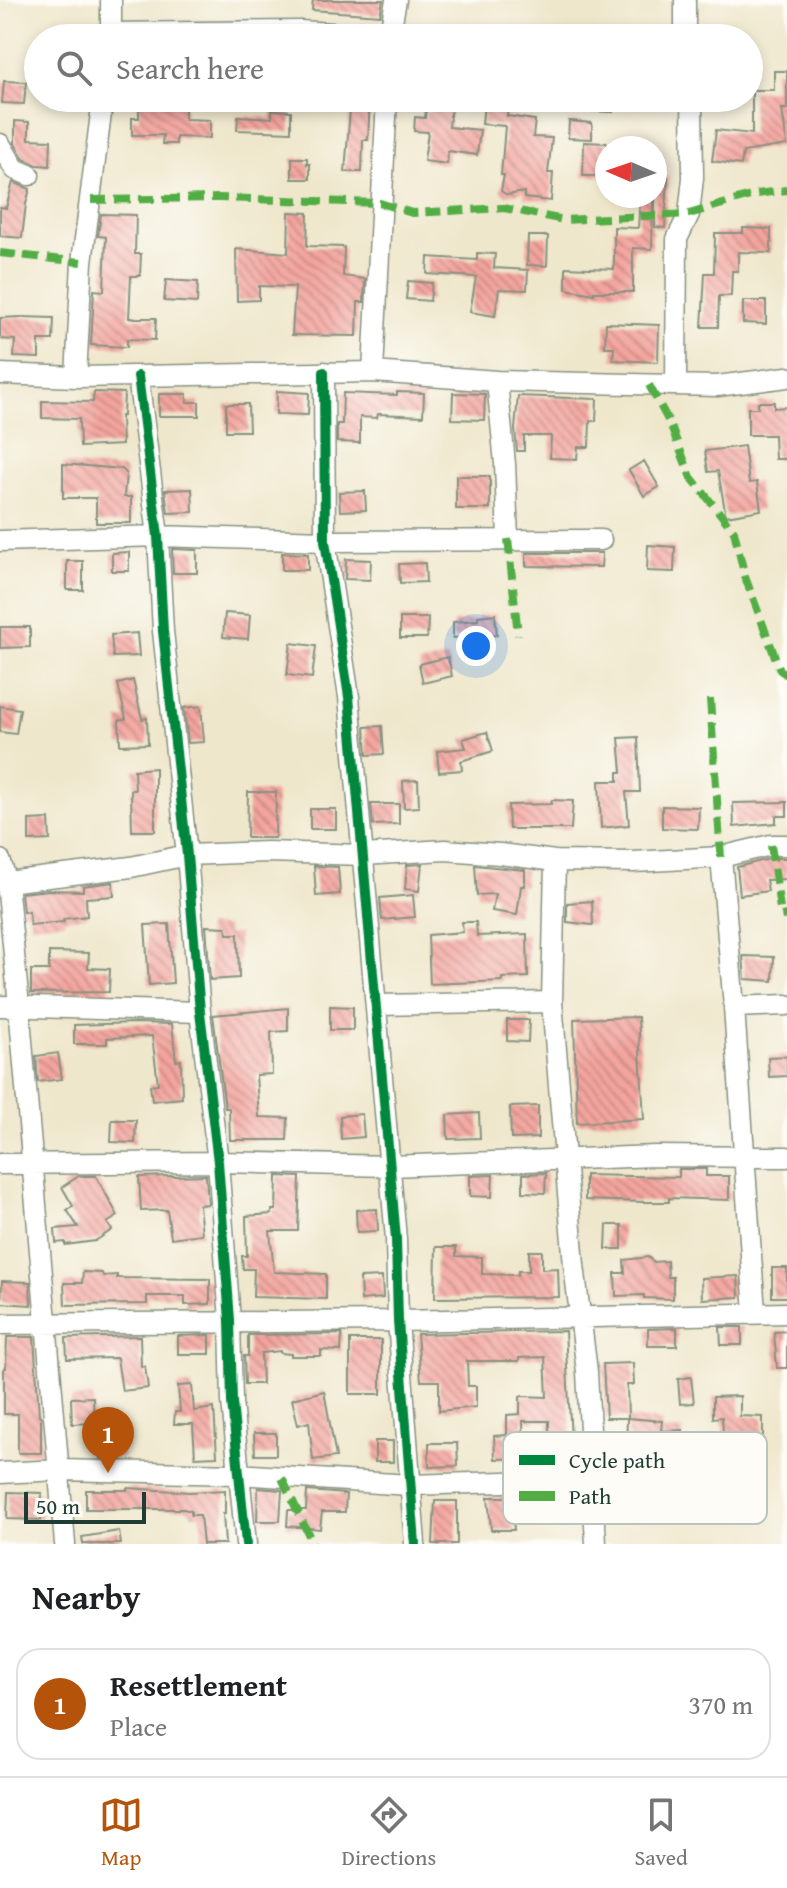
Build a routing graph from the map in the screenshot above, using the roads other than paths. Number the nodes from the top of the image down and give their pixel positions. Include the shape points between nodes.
1 (111, 0) edge
2 (396, 0) edge
3 (685, 0) edge
4 (111, 24) edge
5 (391, 24) edge
6 (685, 24) edge
7 (101, 112) edge
8 (386, 112) edge
9 (692, 112) edge
10 (0, 144) edge
11 (29, 175) dead end
12 (324, 372) junction
13 (373, 372) junction
14 (0, 374) edge
15 (138, 376) junction
16 (76, 377) junction
17 (787, 377) edge
18 (497, 381) junction
19 (676, 384) junction
20 (158, 536) junction
21 (508, 539) junction
22 (601, 540) dead end
23 (0, 541) edge
24 (325, 541) junction
25 (787, 845) edge
26 (187, 855) junction
27 (363, 855) junction
28 (721, 857) junction
29 (0, 860) edge
30 (555, 861) junction
31 (7, 882) junction
32 (552, 1002) junction
33 (376, 1005) junction
34 (787, 1005) edge
35 (10, 1006) edge
36 (734, 1007) junction
37 (200, 1012) junction
38 (745, 1157) junction
39 (787, 1157) edge
40 (567, 1161) junction
41 (218, 1162) junction
42 (0, 1164) edge
43 (34, 1164) junction
44 (390, 1166) junction
45 (755, 1313) junction
46 (787, 1313) edge
47 (580, 1315) junction
48 (230, 1320) junction
49 (398, 1321) junction
50 (0, 1324) edge
51 (47, 1325) junction
52 (590, 1432) edge
53 (59, 1470) junction
54 (0, 1473) edge
55 (237, 1474) junction
56 (503, 1482) edge
57 (410, 1485) junction
58 (595, 1524) edge
59 (65, 1544) edge
60 (246, 1544) edge
61 (415, 1544) edge
62 (596, 1544) edge

1 - 4 street
2 - 5 street
3 - 6 street
7 - 16 street via 82,262
8 - 13 street
9 - 19 street via 689,214 677,239
10 - 11 street via 15,169
12 - 13 street
12 - 15 street
12 - 24 street
13 - 18 street
14 - 16 street
15 - 16 street
15 - 20 street
17 - 19 street via 717,386
18 - 19 street
18 - 21 street
20 - 23 street
20 - 24 street
20 - 26 street
21 - 22 street
21 - 24 street
24 - 27 street via 349,697
25 - 28 street
26 - 27 street
26 - 31 street
26 - 37 street
27 - 30 street via 445,850
27 - 33 street
28 - 30 street
28 - 36 street
29 - 31 street
30 - 32 street
31 - 35 street
32 - 33 street
32 - 40 street
33 - 44 street
34 - 36 street
35 - 37 street
35 - 43 street
36 - 38 street
37 - 41 street
38 - 39 street
38 - 40 street
38 - 45 street
40 - 44 street
40 - 47 street
41 - 43 street
41 - 44 street
41 - 48 street
42 - 43 street
43 - 51 street
44 - 49 street
45 - 46 street
45 - 47 street
47 - 49 street
47 - 52 street
48 - 49 street
48 - 51 street
48 - 55 street
49 - 57 street
50 - 51 street
51 - 53 street
53 - 54 street
53 - 55 street
53 - 59 street
55 - 57 street
55 - 60 street
56 - 57 street
57 - 61 street
58 - 62 street

